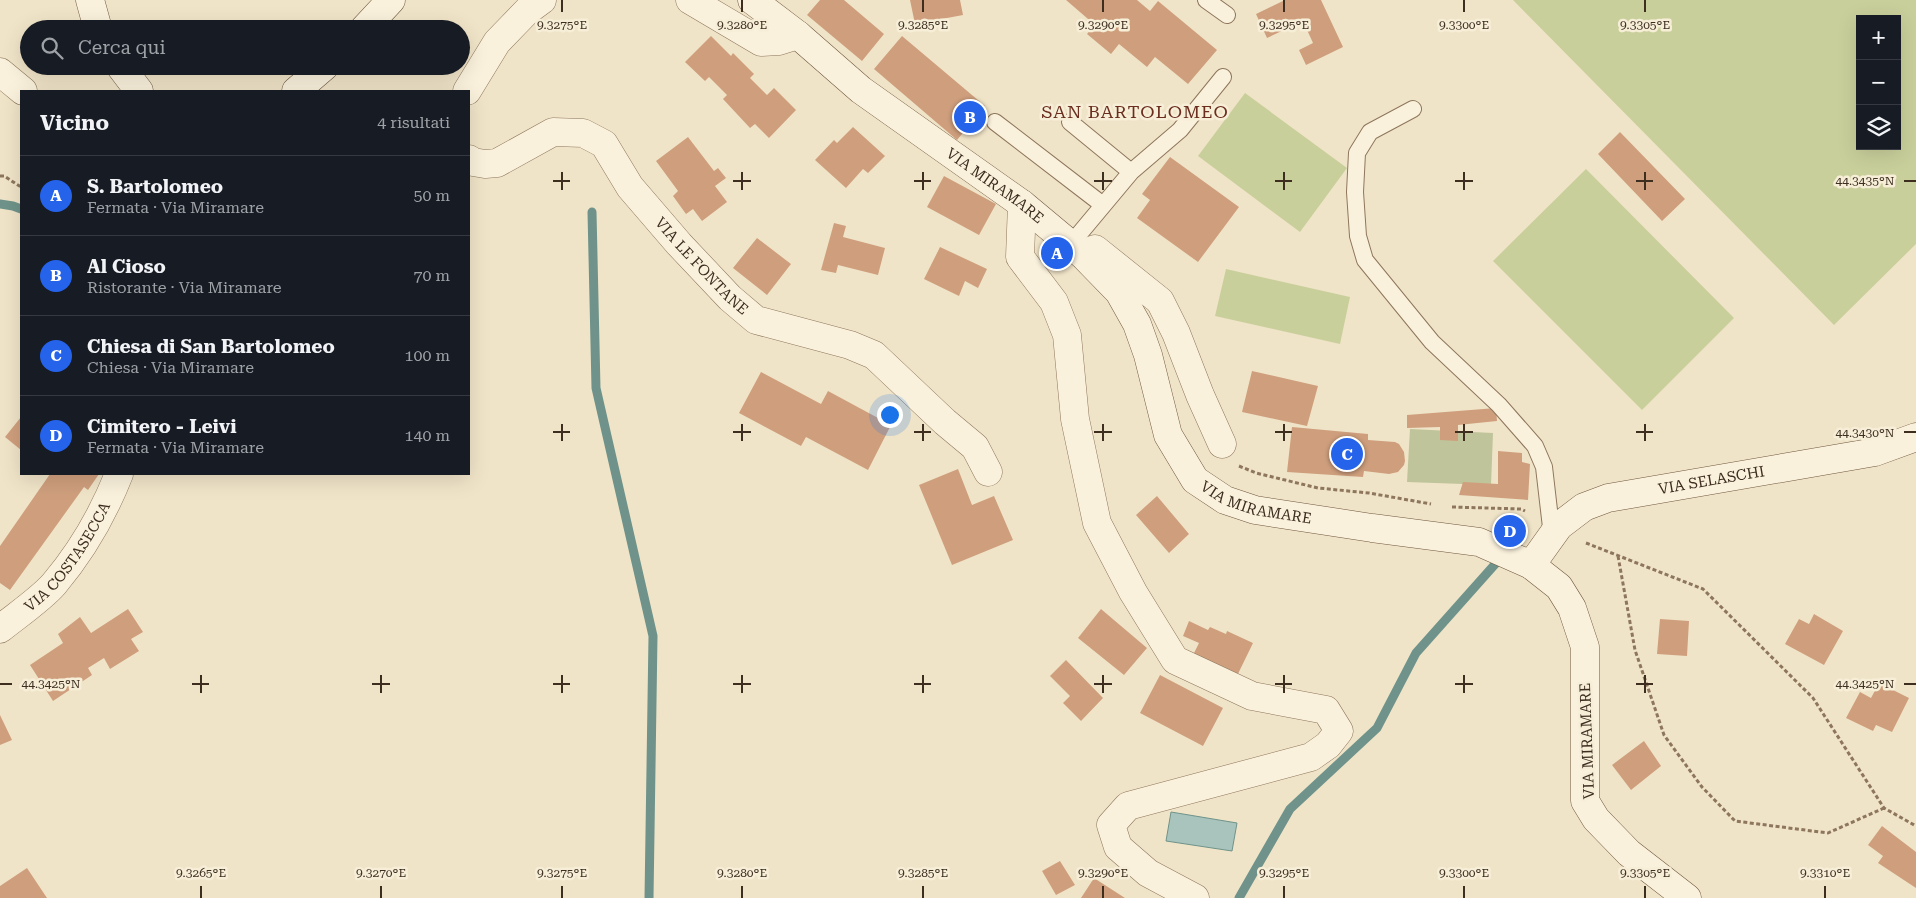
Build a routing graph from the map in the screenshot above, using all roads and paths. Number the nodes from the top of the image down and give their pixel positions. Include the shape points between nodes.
1 (90, 0) edge
2 (391, 0) edge
3 (542, 0) edge
4 (690, 0) edge
5 (752, 0) edge
6 (1206, 0) edge
7 (1227, 15) dead end
8 (96, 20) edge
9 (372, 20) edge
10 (798, 35) junction
11 (0, 72) edge
12 (127, 75) edge
13 (315, 75) edge
14 (1223, 77) dead end
15 (22, 90) edge
16 (138, 90) edge
17 (297, 90) edge
18 (469, 90) edge
19 (1413, 110) dead end
20 (995, 122) dead end
21 (1070, 122) dead end
22 (470, 159) edge
23 (1131, 172) junction
24 (0, 176) edge
25 (20, 187) edge
26 (1022, 204) junction
27 (1104, 204) junction
28 (1076, 250) junction
29 (1916, 437) edge
30 (1222, 444) joint
31 (988, 472) dead end
32 (119, 475) edge
33 (1437, 505) dead end
34 (1447, 506) dead end
35 (1555, 531) junction
36 (1618, 556) junction
37 (1531, 565) junction
38 (0, 628) edge
39 (1884, 808) junction
40 (1916, 826) edge
41 (1195, 898) edge
42 (1687, 898) edge

1 - 8 street
2 - 9 street
3 - 18 street via 497,42
4 - 10 street via 761,42
5 - 10 street, VIA MIRAMARE
6 - 7 lane
10 - 26 street, VIA MIRAMARE via 860,90
11 - 15 street
12 - 16 street
13 - 17 street
14 - 23 lane via 1180,130
19 - 35 lane via 1370,132 1357,153 1358,236 1365,260 1432,342 1499,405 1535,446 1544,467
20 - 27 lane
21 - 23 lane
22 - 31 street, VIA LE FONTANE via 485,164 497,163 553,132 583,133 604,144 630,187 730,298 756,320 850,345 874,355 975,448
23 - 27 lane
24 - 25 path
26 - 28 street, VIA MIRAMARE
26 - 41 street via 1020,257 1054,302 1067,335 1075,419 1097,523 1133,592 1175,660 1252,696 1326,710 1339,731 1328,745 1311,757 1128,806 1111,825 1118,847 1148,872
27 - 28 lane
28 - 30 street via 1095,249 1160,301
28 - 37 street, VIA MIRAMARE via 1119,292 1137,324 1168,435 1195,480 1225,500 1255,510 1479,542
29 - 35 street, VIA SELASCHI via 1875,452 1608,498 1584,507
30 - 33 path via 1236,465 1256,473 1318,488
32 - 38 street, VIA COSTASECCA via 111,495 53,585
34 - 35 path via 1521,509
35 - 36 path
35 - 37 street, VIA SELASCHI
36 - 39 path via 1704,589 1813,698
36 - 39 path via 1635,650 1664,735 1702,786 1735,821 1828,833
37 - 42 street, VIA MIRAMARE via 1559,587 1572,608 1585,647 1585,801 1596,819 1629,854
39 - 40 path

